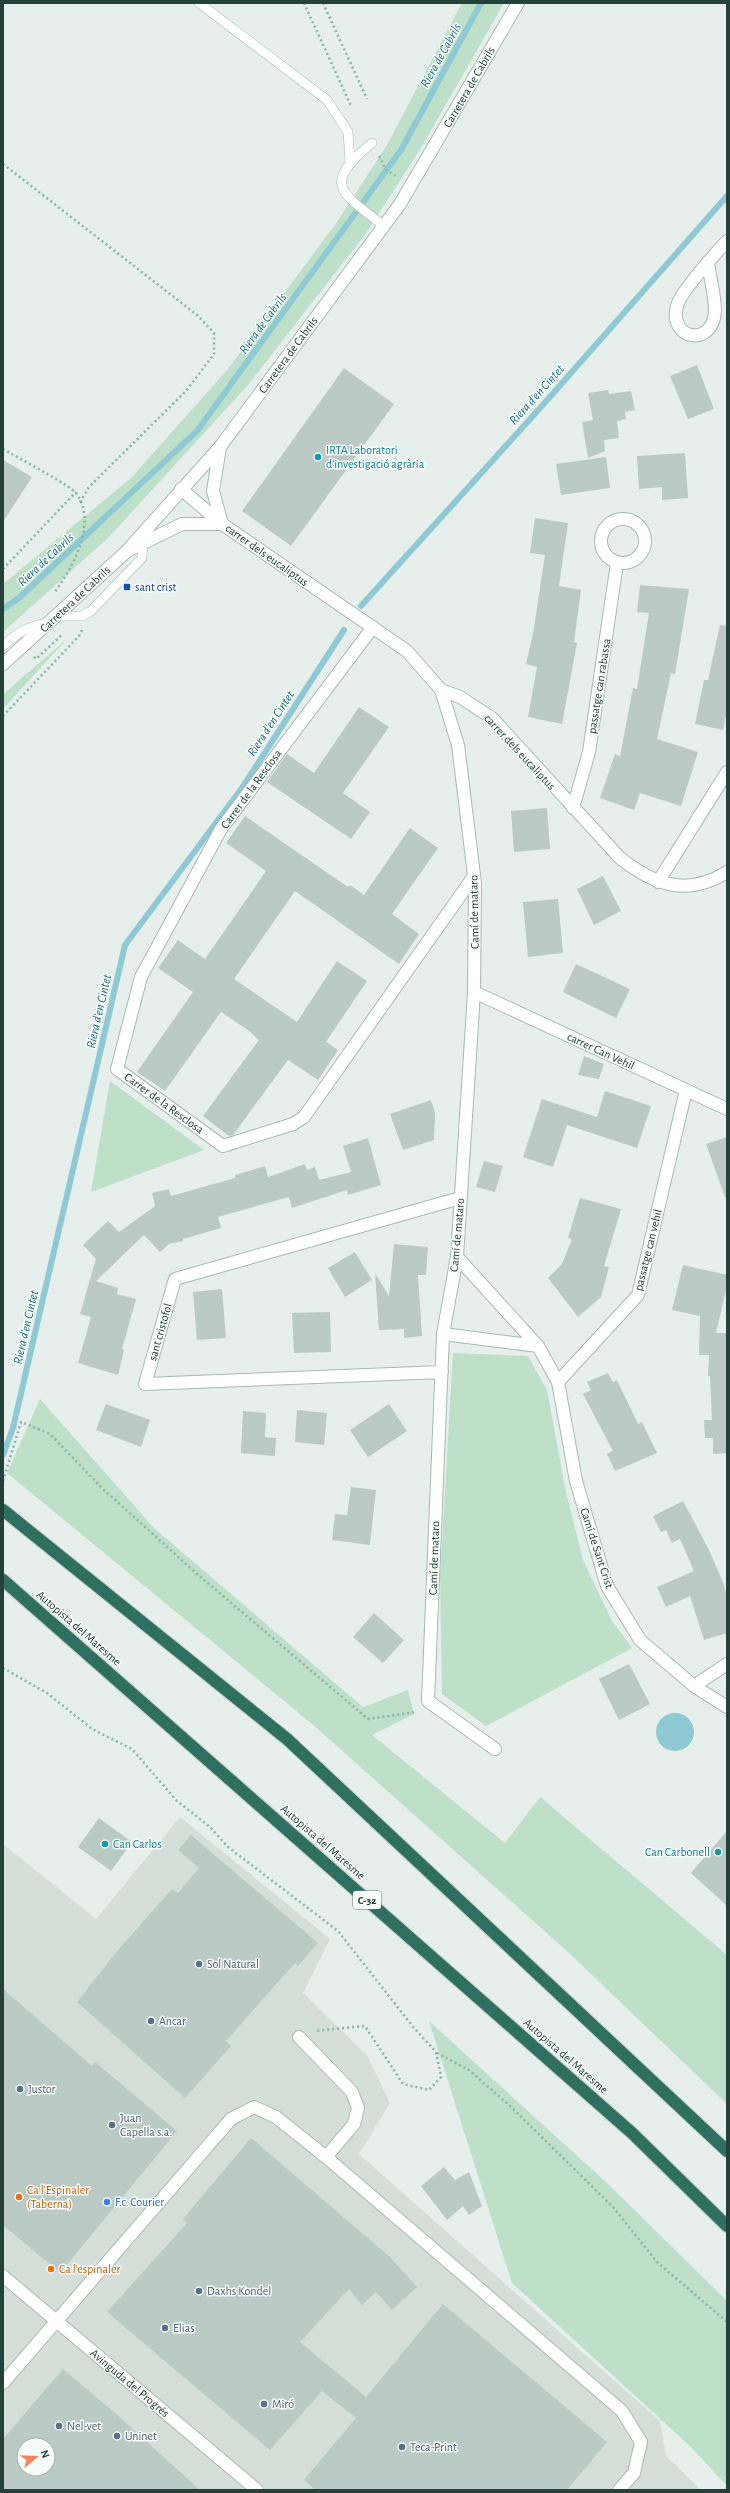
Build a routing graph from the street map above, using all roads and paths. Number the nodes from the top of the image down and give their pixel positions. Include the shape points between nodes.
1 (199, 3) edge
2 (304, 3) edge
3 (323, 3) edge
4 (518, 3) edge
5 (367, 99) dead end
6 (354, 113) dead end
7 (372, 143) joint
8 (350, 161) junction
9 (3, 164) edge
10 (411, 186) junction
11 (384, 226) junction
12 (727, 241) edge
13 (708, 262) junction
14 (220, 447) junction
15 (3, 449) edge
16 (181, 489) junction
17 (76, 492) junction
18 (80, 502) junction
19 (222, 524) junction
20 (143, 538) junction
21 (618, 563) dead end
22 (3, 568) edge
23 (53, 595) dead end
24 (91, 611) junction
25 (54, 619) junction
26 (373, 628) junction
27 (3, 646) edge
28 (3, 664) edge
29 (441, 690) junction
30 (3, 716) edge
31 (727, 772) edge
32 (573, 808) junction
33 (727, 872) edge
34 (474, 876) junction
35 (658, 882) junction
36 (474, 992) junction
37 (686, 1090) junction
38 (727, 1104) edge
39 (727, 1108) edge
40 (460, 1198) junction
41 (457, 1257) junction
42 (443, 1334) junction
43 (538, 1346) junction
44 (442, 1372) junction
45 (558, 1382) junction
46 (3, 1481) edge
47 (3, 1510) edge
48 (3, 1580) edge
49 (727, 1664) edge
50 (3, 1668) edge
51 (694, 1686) junction
52 (428, 1701) junction
53 (727, 1707) edge
54 (495, 1749) dead end
55 (299, 2037) joint
56 (436, 2052) junction
57 (727, 2151) edge
58 (326, 2157) junction
59 (727, 2226) edge
60 (3, 2276) edge
61 (58, 2321) junction
62 (727, 2322) edge
63 (3, 2383) edge
64 (257, 2490) edge
65 (619, 2490) edge

1 - 8 lane via 328,100 348,132
2 - 6 path
3 - 5 path
4 - 10 street, Carretera de Cabrils
7 - 8 lane
7 - 10 path via 386,170
8 - 11 lane via 341,183 342,191
9 - 18 path via 197,315 214,333 214,354 186,391 89,488
10 - 11 street, Carretera de Cabrils
11 - 14 street, Carretera de Cabrils
12 - 13 street
13 - 13 street via 714,311 712,323 708,330 699,336 690,335 682,331 677,323 677,304
14 - 16 street, Carretera de Cabrils
14 - 19 street, carrer dels eucaliptus via 213,491
15 - 17 path
16 - 19 street, carrer dels eucaliptus
16 - 20 street, Carretera de Cabrils
17 - 18 path
17 - 22 path
18 - 23 path via 86,516 82,539 66,577
19 - 20 street, carrer dels eucaliptus via 182,524
19 - 26 street, carrer dels eucaliptus
20 - 24 lane via 142,558
20 - 25 street, Carretera de Cabrils
21 - 32 street, passatge can rabassa via 589,752
24 - 25 lane via 82,616
24 - 30 path via 79,636
25 - 27 lane via 31,625
25 - 28 street, Carretera de Cabrils
26 - 29 street, carrer dels eucaliptus via 407,651
26 - 34 street, Carrer de la Resclosa via 221,829 141,977 117,1069 223,1146 293,1124 304,1117
29 - 32 street, carrer dels eucaliptus via 460,697 492,718
29 - 34 street, Camí de mataro via 458,745
31 - 35 street
32 - 35 street, carrer dels eucaliptus via 620,858 639,873
33 - 35 street, carrer dels eucaliptus via 678,888
34 - 36 street, Camí de mataro
36 - 37 street, carrer Can Vehil
36 - 40 street, Camí de mataro
37 - 39 street, carrer Can Vehil
37 - 45 street, passatge can vehil via 638,1295
38 - 39 street
40 - 41 street, Camí de mataro
40 - 44 street, sant cristofol via 175,1279 145,1384
41 - 42 street, Camí de mataro
41 - 43 street, Camí de Sant Crist
42 - 43 street
42 - 44 street, Camí de mataro
43 - 45 street, Camí de Sant Crist
44 - 52 street, Camí de mataro
45 - 51 street, Camí de Sant Crist via 576,1481 607,1586 640,1640
46 - 52 path via 20,1422 50,1434 103,1489 196,1573 368,1719 424,1710
47 - 57 highway via 287,1739
48 - 59 highway, Autopista del Maresme / C-32 via 632,2132
49 - 51 street
50 - 56 path via 47,1693 92,1728 132,1749 176,1800 210,1827 228,1847 338,1931
51 - 53 street, Camí de Sant Crist
52 - 54 street
55 - 56 path via 320,2028 365,2026 402,2084 429,2090 441,2077
55 - 58 street via 352,2092 358,2108 354,2124
56 - 62 path via 469,2070 509,2105 613,2207 658,2262
58 - 61 street via 276,2116 254,2107 231,2119
58 - 65 street via 622,2411 641,2442 634,2474
60 - 61 street, Avinguda del Progrés
61 - 63 street
61 - 64 street, Avinguda del Progrés

